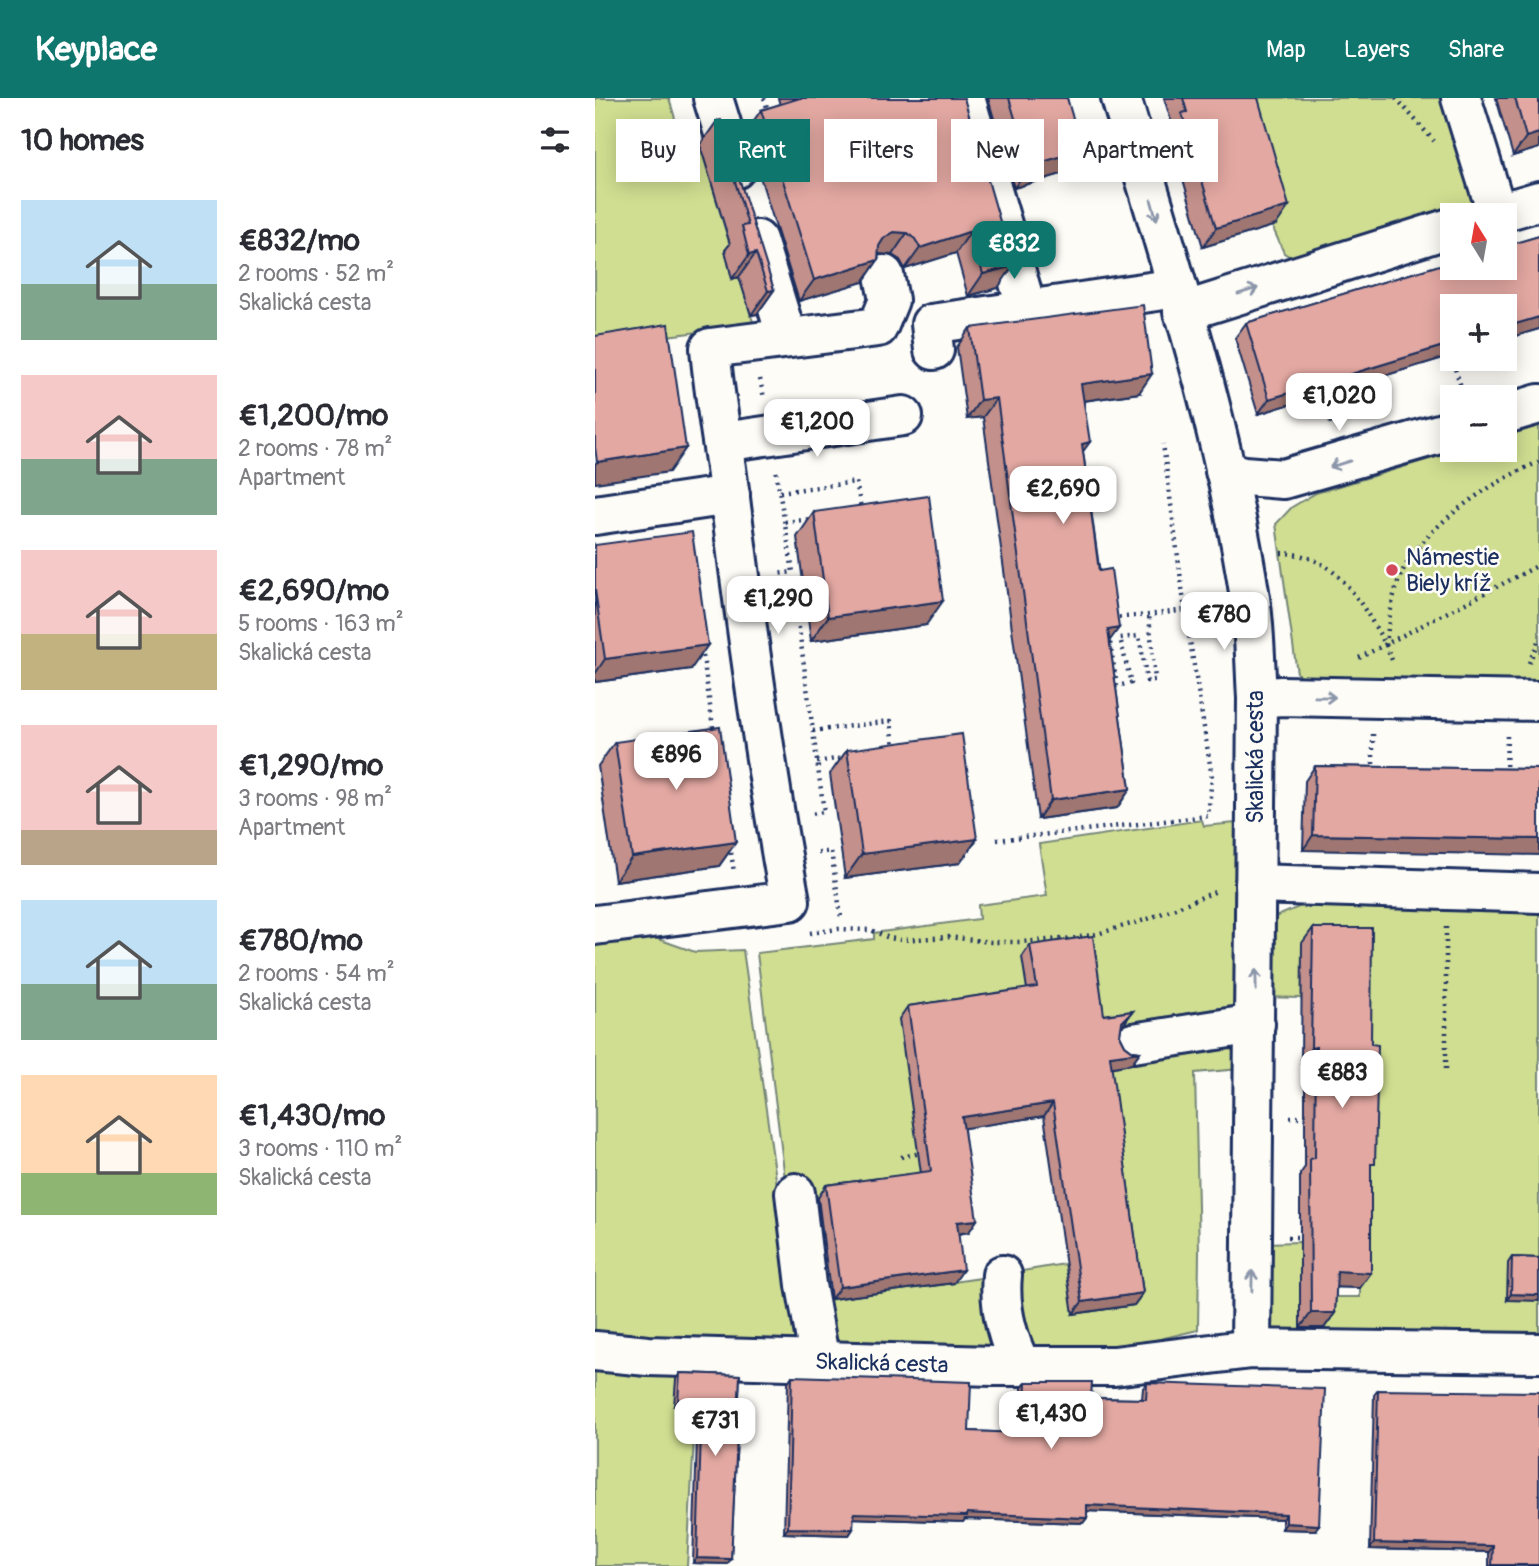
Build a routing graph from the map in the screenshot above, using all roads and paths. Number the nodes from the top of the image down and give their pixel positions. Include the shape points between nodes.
1 (713, 98) edge
2 (764, 98) edge
3 (965, 98) edge
4 (1121, 98) edge
5 (1461, 98) edge
6 (771, 119) edge
7 (1539, 201) edge
8 (1491, 203) edge
9 (1517, 207) edge
10 (1440, 230) edge
11 (884, 275) edge
12 (1180, 300) junction
13 (1027, 310) junction
14 (787, 338) junction
15 (935, 350) dead end
16 (1322, 395) edge
17 (1539, 404) edge
18 (1517, 410) edge
19 (903, 416) dead end
20 (1440, 434) edge
21 (1336, 438) dead end
22 (723, 442) junction
23 (1163, 444) dead end
24 (1539, 462) edge
25 (1225, 471) junction
26 (780, 492) dead end
27 (730, 495) junction
28 (862, 512) edge
29 (595, 515) edge
30 (823, 517) edge
31 (785, 522) dead end
32 (1243, 559) junction
33 (1539, 565) edge
34 (1250, 601) junction
35 (1185, 610) junction
36 (1149, 615) junction
37 (770, 616) dead end
38 (1101, 618) edge
39 (1106, 628) edge
40 (701, 640) edge
41 (1386, 645) junction
42 (1351, 662) dead end
43 (1257, 698) junction
44 (1374, 698) junction
45 (1539, 701) edge
46 (813, 731) junction
47 (714, 735) edge
48 (895, 749) edge
49 (856, 755) edge
50 (1373, 781) edge
51 (997, 840) dead end
52 (730, 842) edge
53 (1255, 884) junction
54 (1445, 891) junction
55 (1539, 892) edge
56 (740, 908) junction
57 (595, 925) edge
58 (801, 934) dead end
59 (881, 935) junction
60 (875, 940) dead end
61 (1255, 1024) junction
62 (1133, 1043) dead end
63 (1446, 1071) dead end
64 (933, 1152) edge
65 (901, 1157) dead end
66 (795, 1193) dead end
67 (1002, 1275) dead end
68 (1251, 1349) junction
69 (595, 1351) edge
70 (1539, 1353) edge
71 (820, 1362) junction
72 (1021, 1366) junction

1 - 14 street
2 - 6 path
3 - 13 street
4 -> 12 street, Skalická cesta
5 - 8 street
7 - 9 street
12 -> 10 street
11 - 14 street via 889,300 879,327
12 - 13 street
12 - 25 street, Skalická cesta
13 - 15 street via 931,324
14 - 22 street via 710,348
16 - 21 path
17 - 18 street
19 - 22 street
20 -> 25 street via 1283,480
22 - 27 street
23 - 35 path
24 - 41 path via 1516,471 1452,514 1421,543 1392,601
25 - 32 street, Skalická cesta
26 - 28 path via 856,482
27 - 29 street
27 - 56 street via 766,769 790,901
30 - 31 path
32 - 34 street, Skalická cesta
32 - 41 path via 1280,553 1322,562 1358,598
33 - 41 path
34 - 35 path
34 - 43 street, Skalická cesta
35 - 36 path
35 - 51 path via 1212,777 1207,816
36 - 38 path
36 - 39 path via 1155,680 1147,681 1139,636 1120,638 1131,683 1117,686
37 - 46 path via 797,614
40 - 47 path
41 - 42 path
43 -> 44 street
43 - 53 street, Skalická cesta
44 - 45 street
44 - 50 path
46 - 48 path via 891,721
46 - 49 path via 817,762
52 - 56 path
53 - 54 street
53 - 59 path via 1239,883 1148,919 1075,938 991,942 948,937 901,940
61 -> 53 street, Skalická cesta
54 - 55 street
54 - 63 path
56 - 57 street
58 - 59 path via 838,929 871,930
59 - 60 path
61 - 62 street
68 -> 61 street, Skalická cesta
64 - 65 path
66 - 71 street
67 - 72 street via 1000,1289 1011,1348
68 - 70 street, Skalická cesta
68 - 72 street, Skalická cesta via 1114,1366
69 - 71 street, Skalická cesta
71 - 72 street, Skalická cesta

